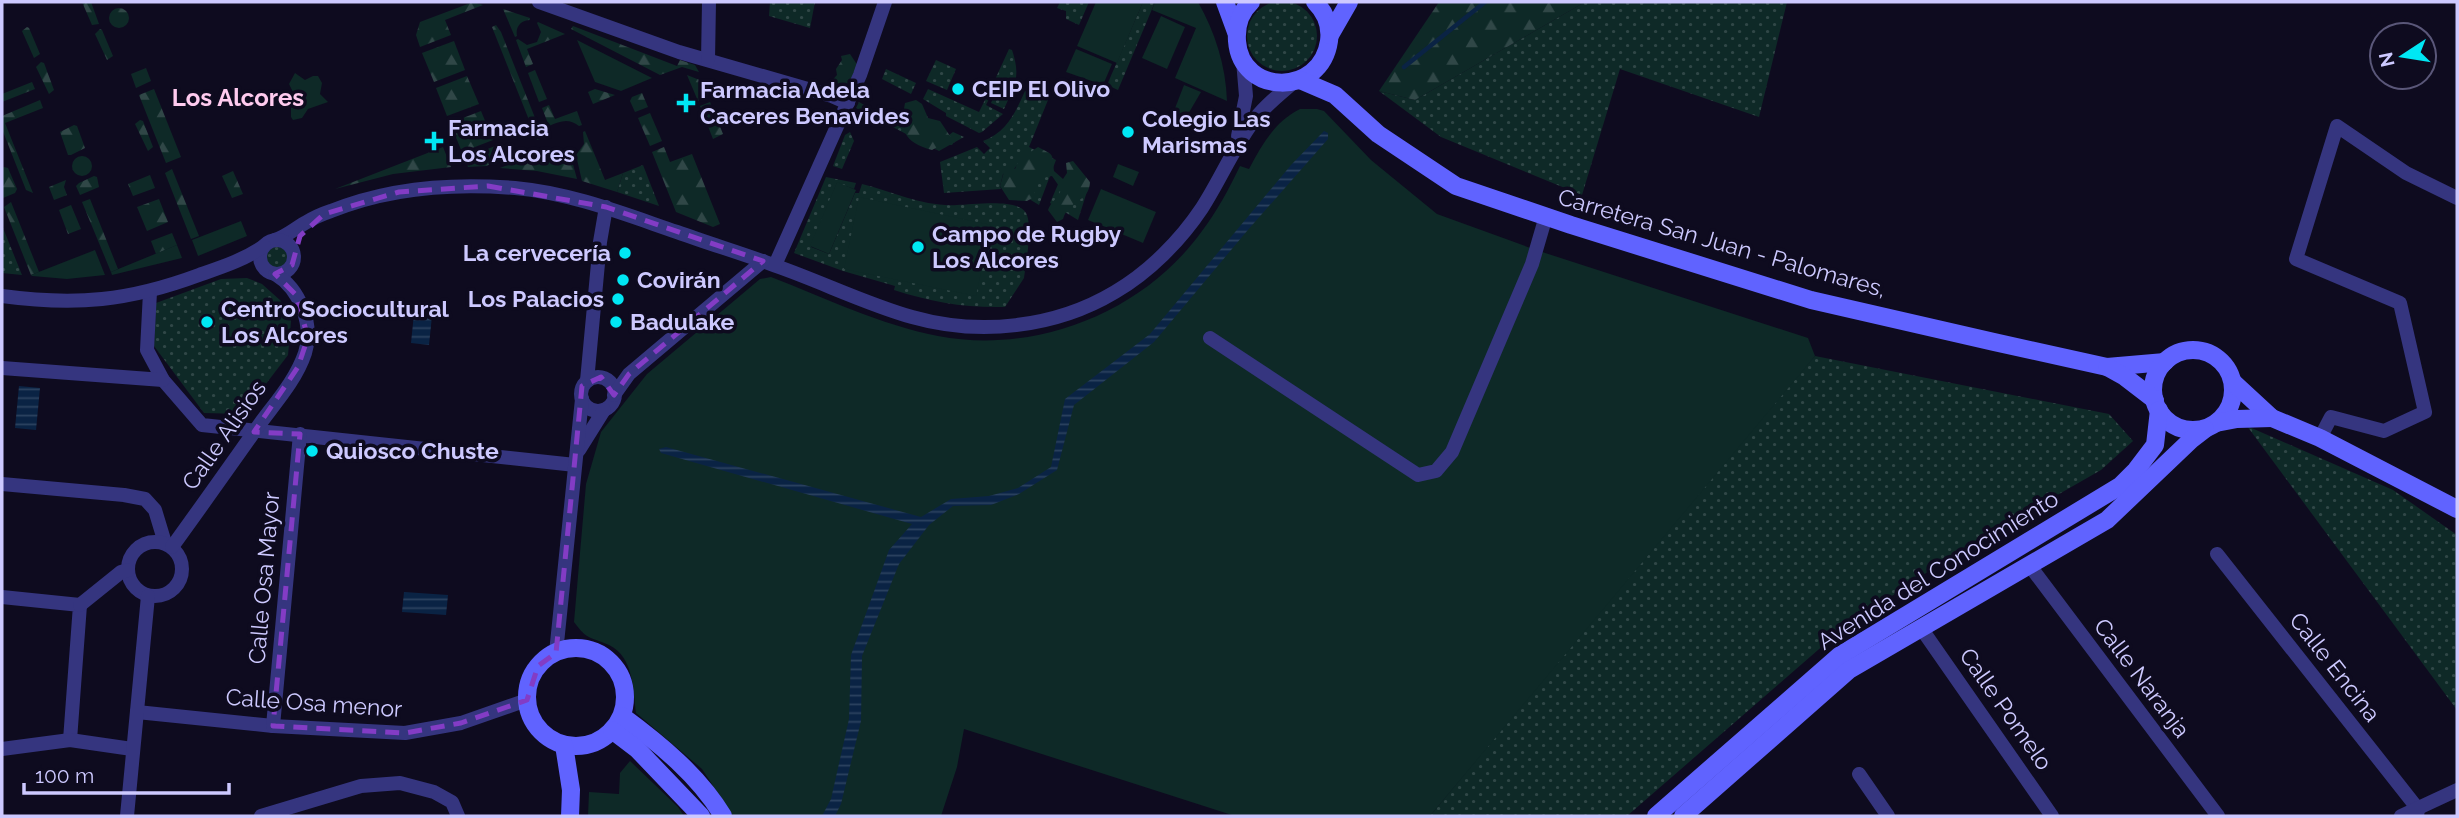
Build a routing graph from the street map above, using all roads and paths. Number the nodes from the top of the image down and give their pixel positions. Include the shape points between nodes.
1 (538, 2) edge
2 (700, 2) edge
3 (709, 2) edge
4 (886, 2) edge
5 (1225, 2) edge
6 (1251, 2) edge
7 (1314, 2) edge
8 (1349, 2) edge
9 (1236, 32) junction
10 (1329, 42) junction
11 (703, 59) junction
12 (1243, 61) junction
13 (1297, 81) junction
14 (848, 103) junction
15 (1349, 108) junction
16 (1232, 154) junction
17 (2457, 198) edge
18 (606, 208) junction
19 (324, 214) junction
20 (1546, 216) junction
21 (269, 243) junction
22 (294, 256) junction
23 (769, 263) junction
24 (221, 267) junction
25 (271, 272) junction
26 (150, 292) junction
27 (2, 296) edge
28 (1210, 338) dead end
29 (2165, 362) junction
30 (2107, 367) junction
31 (2, 368) edge
32 (163, 380) junction
33 (587, 381) junction
34 (2233, 382) junction
35 (614, 395) junction
36 (582, 400) junction
37 (2157, 405) junction
38 (604, 410) junction
39 (2272, 418) junction
40 (2211, 426) junction
41 (254, 432) junction
42 (300, 434) junction
43 (2319, 438) junction
44 (577, 458) junction
45 (2, 485) edge
46 (2457, 509) edge
47 (168, 545) junction
48 (2217, 554) dead end
49 (2030, 566) junction
50 (128, 570) junction
51 (148, 596) junction
52 (2, 597) edge
53 (80, 605) junction
54 (1921, 628) junction
55 (556, 653) junction
56 (527, 700) junction
57 (137, 712) junction
58 (617, 723) junction
59 (273, 726) junction
60 (70, 740) junction
61 (564, 745) junction
62 (2, 750) edge
63 (132, 750) junction
64 (1859, 774) dead end
65 (2457, 790) edge
66 (2417, 813) edge
67 (127, 816) edge
68 (261, 816) edge
69 (458, 816) edge
70 (570, 816) edge
71 (701, 816) edge
72 (723, 816) edge
73 (1656, 816) edge
74 (1683, 816) edge
75 (1888, 816) edge
76 (2052, 816) edge
77 (2218, 816) edge
78 (2401, 816) edge

1 - 11 street
2 - 11 street
3 - 11 street
4 - 14 street
5 - 9 street
6 - 9 street
7 - 10 street via 1324,13
8 - 10 street
9 - 12 street
10 - 13 street via 1322,62
10 - 15 street via 1331,78
11 - 14 street
12 - 13 street via 1265,80
12 - 16 street via 1245,110
13 - 15 street via 1335,95
13 - 16 street via 1259,114
14 - 23 street
15 - 20 street, Carretera San Juan - Palomares, via 1378,135 1456,186
16 - 23 street via 1188,227 1150,266 1093,304 1048,320 1003,326 934,322 892,311
17 - 43 street via 2406,173 2337,126 2296,259 2400,303 2425,412 2384,431 2331,417
18 - 19 street via 544,192 488,186 398,192
18 - 23 street
18 - 33 street
19 - 21 street
19 - 22 street via 300,236
20 - 28 street via 1532,264 1452,452 1436,471 1418,475
20 - 30 street, Carretera San Juan - Palomares, via 1811,300
21 - 22 street via 288,244
21 - 24 street
21 - 25 street via 261,262
22 - 25 street via 289,269
23 - 35 street via 647,358
24 - 25 street via 244,265
24 - 26 street
25 - 41 street, Calle Alisios via 284,279 295,294 308,337 298,368
26 - 27 street via 96,301
26 - 32 street via 147,350
29 - 30 street, Carretera San Juan - Palomares,
29 - 34 street via 2175,354 2199,350 2221,361
29 - 37 street via 2154,386
30 - 37 street, Carretera San Juan - Palomares,
31 - 32 street
32 - 41 street via 202,425
33 - 35 street via 601,377 613,387
33 - 36 street via 582,386
34 - 39 street
34 - 40 street via 2227,412
35 - 38 street
36 - 38 street via 590,410
36 - 44 street
37 - 40 street via 2167,421 2179,428
37 - 73 street, Avenida del Conocimiento via 2155,445 2120,486 1839,656
38 - 44 street
39 - 40 street via 2237,419
39 - 43 street
40 - 49 street, Avenida del Conocimiento via 2107,520
41 - 42 street
41 - 47 street, Calle Alisios
42 - 44 street
42 - 59 street, Calle Osa Mayor
43 - 46 street
44 - 55 street
45 - 47 street via 145,499 155,510
47 - 50 street via 156,541 139,547
47 - 51 street via 182,561 182,578 165,595
48 - 66 street, Calle Encina
49 - 54 street, Avenida del Conocimiento
49 - 77 street, Calle Naranja
50 - 51 street via 134,586
50 - 53 street
51 - 57 street
52 - 53 street
53 - 60 street
54 - 74 street, Avenida del Conocimiento via 1849,670
54 - 76 street, Calle Pomelo
55 - 56 street via 538,666 530,679
55 - 58 street via 583,648 614,665 625,693
56 - 59 street, Calle Osa menor via 461,723 405,733
56 - 61 street via 540,732
57 - 59 street, Calle Osa menor
57 - 63 street
58 - 61 street via 609,735 587,746
58 - 71 street
58 - 72 street via 646,734 687,770
60 - 62 street
60 - 63 street
61 - 70 street
63 - 67 street
64 - 75 street
65 - 66 street
66 - 78 street
68 - 69 street via 361,786 400,783 452,802

